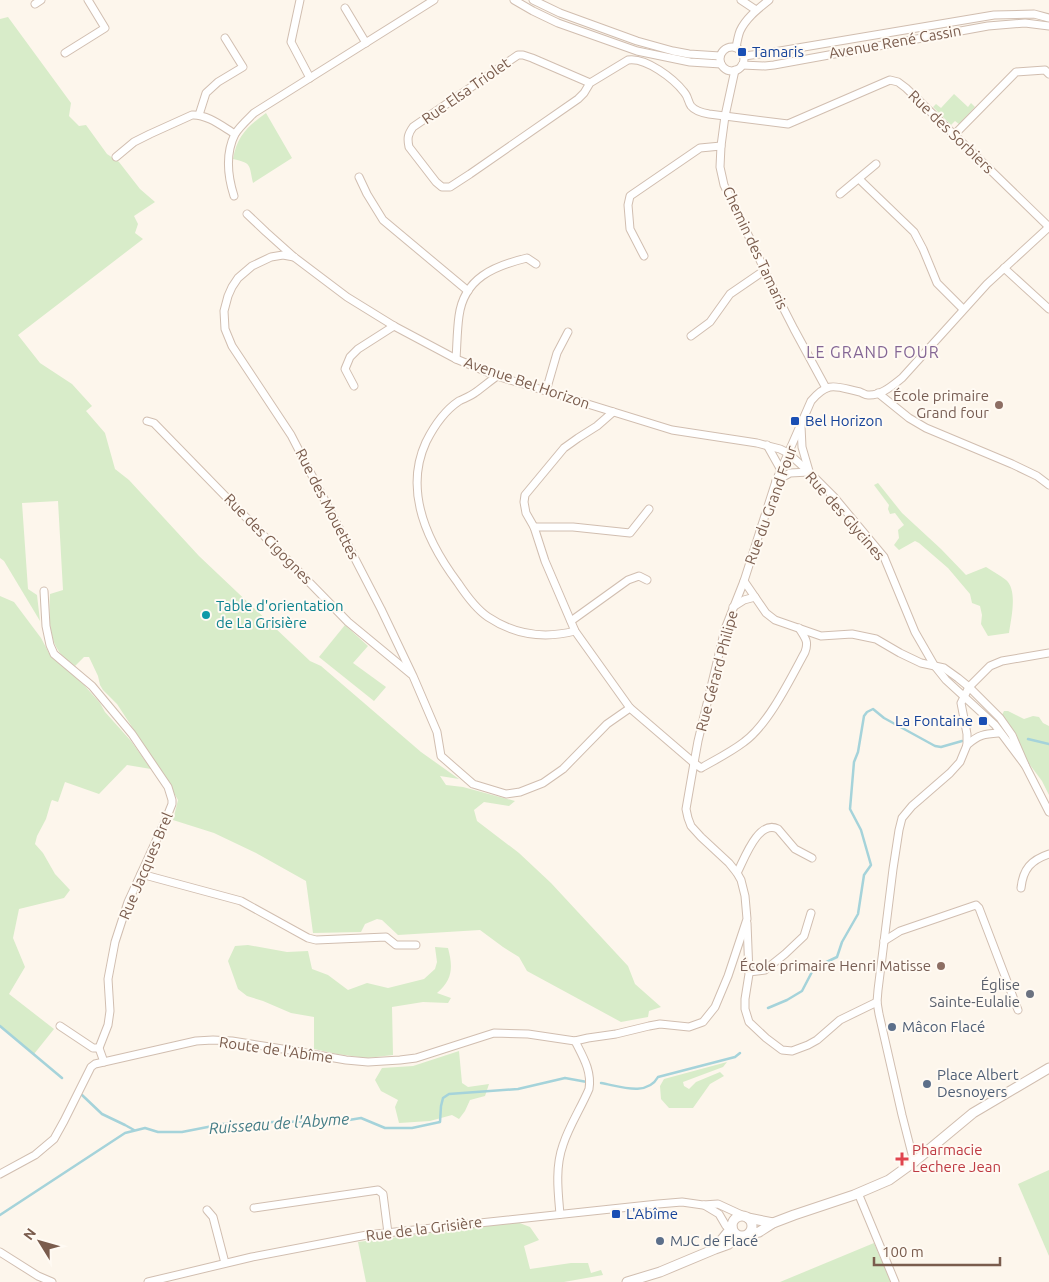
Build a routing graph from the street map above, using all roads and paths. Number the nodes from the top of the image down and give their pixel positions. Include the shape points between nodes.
1 (88, 0) edge
2 (300, 0) edge
3 (418, 0) edge
4 (434, 0) edge
5 (514, 0) edge
6 (533, 0) edge
7 (741, 0) edge
8 (769, 0) edge
9 (423, 7) junction
10 (345, 8) dead end
11 (756, 10) junction
12 (1049, 18) edge
13 (1049, 26) edge
14 (225, 38) dead end
15 (366, 42) junction
16 (736, 48) junction
17 (65, 53) dead end
18 (720, 56) junction
19 (744, 56) junction
20 (721, 64) junction
21 (742, 65) junction
22 (734, 70) junction
23 (1049, 74) edge
24 (310, 78) junction
25 (590, 83) junction
26 (199, 115) junction
27 (725, 116) junction
28 (235, 134) junction
29 (954, 135) junction
30 (721, 146) junction
31 (116, 157) dead end
32 (876, 164) dead end
33 (359, 177) dead end
34 (859, 179) junction
35 (840, 194) dead end
36 (234, 196) dead end
37 (248, 214) dead end
38 (1049, 227) edge
39 (644, 256) dead end
40 (294, 257) junction
41 (536, 264) dead end
42 (1004, 268) junction
43 (765, 270) junction
44 (468, 291) junction
45 (964, 309) junction
46 (1049, 309) edge
47 (394, 326) junction
48 (568, 332) dead end
49 (691, 336) dead end
50 (456, 358) junction
51 (497, 376) junction
52 (354, 386) dead end
53 (826, 388) junction
54 (546, 391) junction
55 (878, 394) junction
56 (612, 412) junction
57 (147, 422) dead end
58 (801, 424) junction
59 (766, 445) junction
60 (788, 454) junction
61 (781, 470) junction
62 (809, 472) junction
63 (776, 481) junction
64 (1049, 485) edge
65 (649, 509) dead end
66 (534, 527) junction
67 (647, 580) dead end
68 (744, 580) junction
69 (44, 591) dead end
70 (755, 597) junction
71 (733, 607) junction
72 (571, 621) junction
73 (799, 628) junction
74 (575, 631) junction
75 (1049, 653) edge
76 (934, 665) junction
77 (413, 676) junction
78 (969, 687) junction
79 (964, 697) junction
80 (630, 708) junction
81 (1000, 733) junction
82 (967, 745) junction
83 (694, 762) junction
84 (1025, 765) junction
85 (1049, 812) edge
86 (1049, 854) edge
87 (812, 858) dead end
88 (737, 873) junction
89 (141, 874) junction
90 (1021, 888) dead end
91 (811, 913) dead end
92 (747, 919) junction
93 (884, 941) junction
94 (416, 944) dead end
95 (749, 972) junction
96 (877, 1002) junction
97 (1018, 1010) dead end
98 (60, 1026) dead end
99 (575, 1041) junction
100 (99, 1048) junction
101 (104, 1062) junction
102 (1049, 1068) edge
103 (914, 1162) junction
104 (0, 1174) edge
105 (858, 1193) junction
106 (703, 1205) junction
107 (254, 1208) dead end
108 (208, 1210) dead end
109 (560, 1214) junction
110 (746, 1217) junction
111 (773, 1223) junction
112 (729, 1228) junction
113 (388, 1233) junction
114 (749, 1234) junction
115 (738, 1236) junction
116 (714, 1249) junction
117 (0, 1252) edge
118 (225, 1263) junction
119 (52, 1282) edge
120 (148, 1282) edge
121 (630, 1282) edge
122 (896, 1282) edge

1 - 17 street via 105,28
2 - 24 street via 290,42
3 - 9 street
4 - 9 street
5 - 20 street via 558,23 636,51 690,62
6 - 18 street via 637,41 689,54
7 - 11 street
8 - 11 street
9 - 15 street
10 - 15 street
11 - 16 street via 739,33
12 - 19 street, Avenue René Cassin via 1034,14 994,15
13 - 21 street, Avenue René Cassin via 1025,23 988,26 774,65
14 - 26 street via 243,67 206,93
15 - 24 street
16 - 18 street via 725,49
16 - 19 street
18 - 20 street
19 - 21 street
20 - 22 street via 727,70
21 - 22 street
22 - 27 street, Chemin des Tamaris
23 - 29 street via 1045,70 1016,72
24 - 28 street via 254,113
25 - 25 street, Rue Elsa Triolet via 532,58 518,56 413,127 407,140 409,147 436,182 442,187 450,187 578,99
25 - 27 street, Rue Elsa Triolet via 633,59 673,81 698,111
26 - 28 street
26 - 31 street via 192,115 134,142
27 - 29 street, Rue des Sorbiers via 788,124 890,80 906,88
27 - 30 street, Chemin des Tamaris
28 - 36 street via 228,165
29 - 38 street, Rue des Sorbiers
30 - 39 street via 700,148 630,196 630,229
30 - 43 street, Chemin des Tamaris via 720,167 724,185
32 - 34 street
33 - 44 street via 383,220
34 - 35 street
34 - 45 street via 914,232 937,283
37 - 40 street, Avenue Bel Horizon
38 - 42 street
40 - 47 street, Avenue Bel Horizon
40 - 77 street, Rue des Mouettes via 271,257 252,266 238,278 224,311 225,329 232,346 291,435
41 - 44 street via 527,258 509,262 480,277
42 - 45 street
42 - 46 street
43 - 49 street via 730,294 710,322
43 - 53 street, Chemin des Tamaris
44 - 50 street via 459,315
45 - 55 street via 902,378
47 - 50 street, Avenue Bel Horizon
47 - 52 street via 358,349 350,358 345,369
48 - 54 street via 557,353
50 - 51 street, Avenue Bel Horizon
51 - 54 street, Avenue Bel Horizon
51 - 74 street via 451,407 437,422 425,444 417,489 423,521 450,572 486,616 527,634 561,635
53 - 55 street via 834,386 868,395
53 - 58 street, Rue du Grand Four via 811,400
54 - 56 street, Avenue Bel Horizon
55 - 64 street via 926,428 1012,464
56 - 59 street, Avenue Bel Horizon via 672,430
56 - 66 street via 564,448 526,495 526,513
57 - 77 street, Rue des Cigognes via 154,423 348,622
58 - 60 street, Rue du Grand Four
58 - 62 street via 802,447
59 - 60 street, Avenue Bel Horizon via 780,448
59 - 61 street
60 - 61 street, Rue du Grand Four
60 - 62 street, Rue des Glycines
61 - 63 street, Rue du Grand Four
62 - 63 street via 790,473
62 - 76 street, Rue des Glycines via 884,557 915,632
63 - 68 street, Rue du Grand Four
65 - 66 street via 630,533
66 - 72 street
67 - 72 street via 639,576 628,580
68 - 70 street, Rue du Grand Four
68 - 71 street, Rue Gérard Philipe
69 - 89 street, Rue Jacques Brel via 46,626 54,654 92,686 132,734 168,787 172,804
70 - 71 street
70 - 73 street, Rue du Grand Four via 770,616
71 - 83 street, Rue Gérard Philipe
72 - 74 street
73 - 76 street, Rue du Grand Four via 821,636 852,634 876,639 912,658
73 - 83 street via 807,640 805,652 768,717 745,742 701,768
74 - 80 street
75 - 78 street via 990,666
76 - 78 street, Rue du Grand Four via 944,668
76 - 79 street, Rue des Glycines
77 - 80 street, Rue des Mouettes via 436,732 441,756 473,784 506,794 543,783 563,769 607,724
78 - 79 street
78 - 84 street, Rue du Grand Four via 1000,718 1012,735
79 - 81 street, Rue des Glycines
79 - 82 street via 961,703
80 - 83 street
81 - 82 street via 983,734
81 - 84 street, Rue des Glycines
82 - 93 street via 960,762 902,818
83 - 88 street, Rue Gérard Philipe via 686,809 691,826
84 - 85 street
86 - 90 street via 1030,864
87 - 88 street via 795,849 774,827 761,831 756,837
88 - 92 street via 745,896
89 - 94 street via 241,901 308,938 386,938 396,945
89 - 100 street, Rue Jacques Brel via 114,942 108,979 110,1011
91 - 95 street via 804,936 765,970
92 - 95 street
92 - 99 street, Route de l'Abîme via 715,1007 703,1022 689,1027 660,1024
93 - 96 street
93 - 97 street via 900,931 976,905
95 - 96 street via 745,1009 749,1022 782,1050 792,1051 808,1045 840,1020
96 - 103 street
98 - 100 street via 93,1048
99 - 101 street, Route de l'Abîme via 528,1034 494,1034 416,1058 368,1062 213,1040
99 - 109 street via 588,1068 590,1081 564,1140 560,1157
100 - 101 street
101 - 104 street, Route de l'Abîme via 91,1067 54,1139 36,1155
102 - 103 street via 973,1113
103 - 105 street via 889,1180
105 - 111 street
105 - 122 street
106 - 109 street, Rue de la Grisière via 682,1202
106 - 110 street, Rue de la Grisière via 718,1204
106 - 112 street via 719,1214
107 - 113 street via 378,1190 383,1194
108 - 118 street via 213,1217
109 - 113 street, Rue de la Grisière
110 - 111 street
110 - 112 street via 737,1217
110 - 114 street via 752,1226
111 - 114 street
112 - 115 street
112 - 116 street
113 - 118 street, Rue de la Grisière
114 - 115 street
115 - 116 street via 729,1244
116 - 121 street
117 - 119 street
118 - 120 street, Rue de la Grisière

